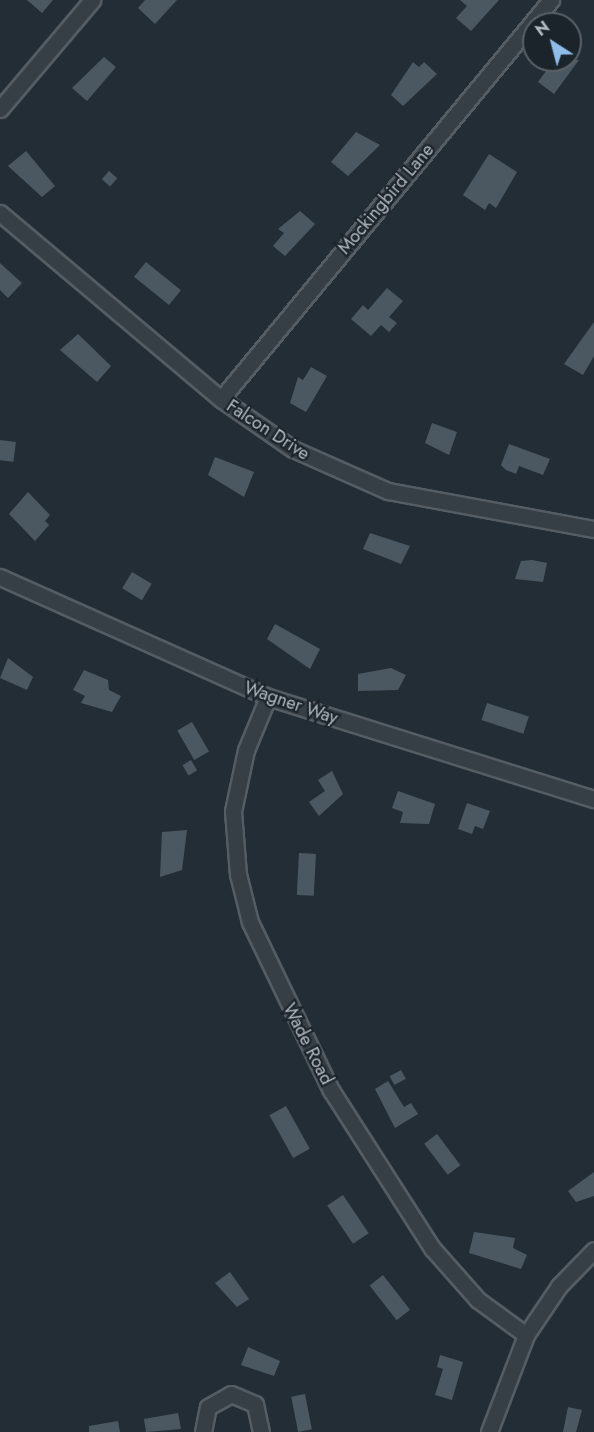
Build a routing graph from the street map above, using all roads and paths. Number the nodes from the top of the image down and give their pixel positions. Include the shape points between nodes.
1 (92, 0) edge
2 (550, 0) edge
3 (0, 109) edge
4 (0, 213) edge
5 (221, 399) junction
6 (594, 529) edge
7 (0, 577) edge
8 (268, 697) junction
9 (594, 799) edge
10 (594, 1250) edge
11 (526, 1335) junction
12 (203, 1432) edge
13 (261, 1432) edge
14 (489, 1432) edge

1 - 3 street
2 - 5 street, Mockingbird Lane
4 - 5 street, Falcon Drive
5 - 6 street, Falcon Drive via 293,450 388,491
7 - 8 street, Wagner Way
8 - 9 street, Wagner Way
8 - 11 street, Wade Road via 246,750 233,811 238,874 250,922 331,1090 432,1248 478,1300
10 - 11 street via 559,1286
11 - 14 street
12 - 13 street via 208,1407 231,1394 255,1404 263,1420

